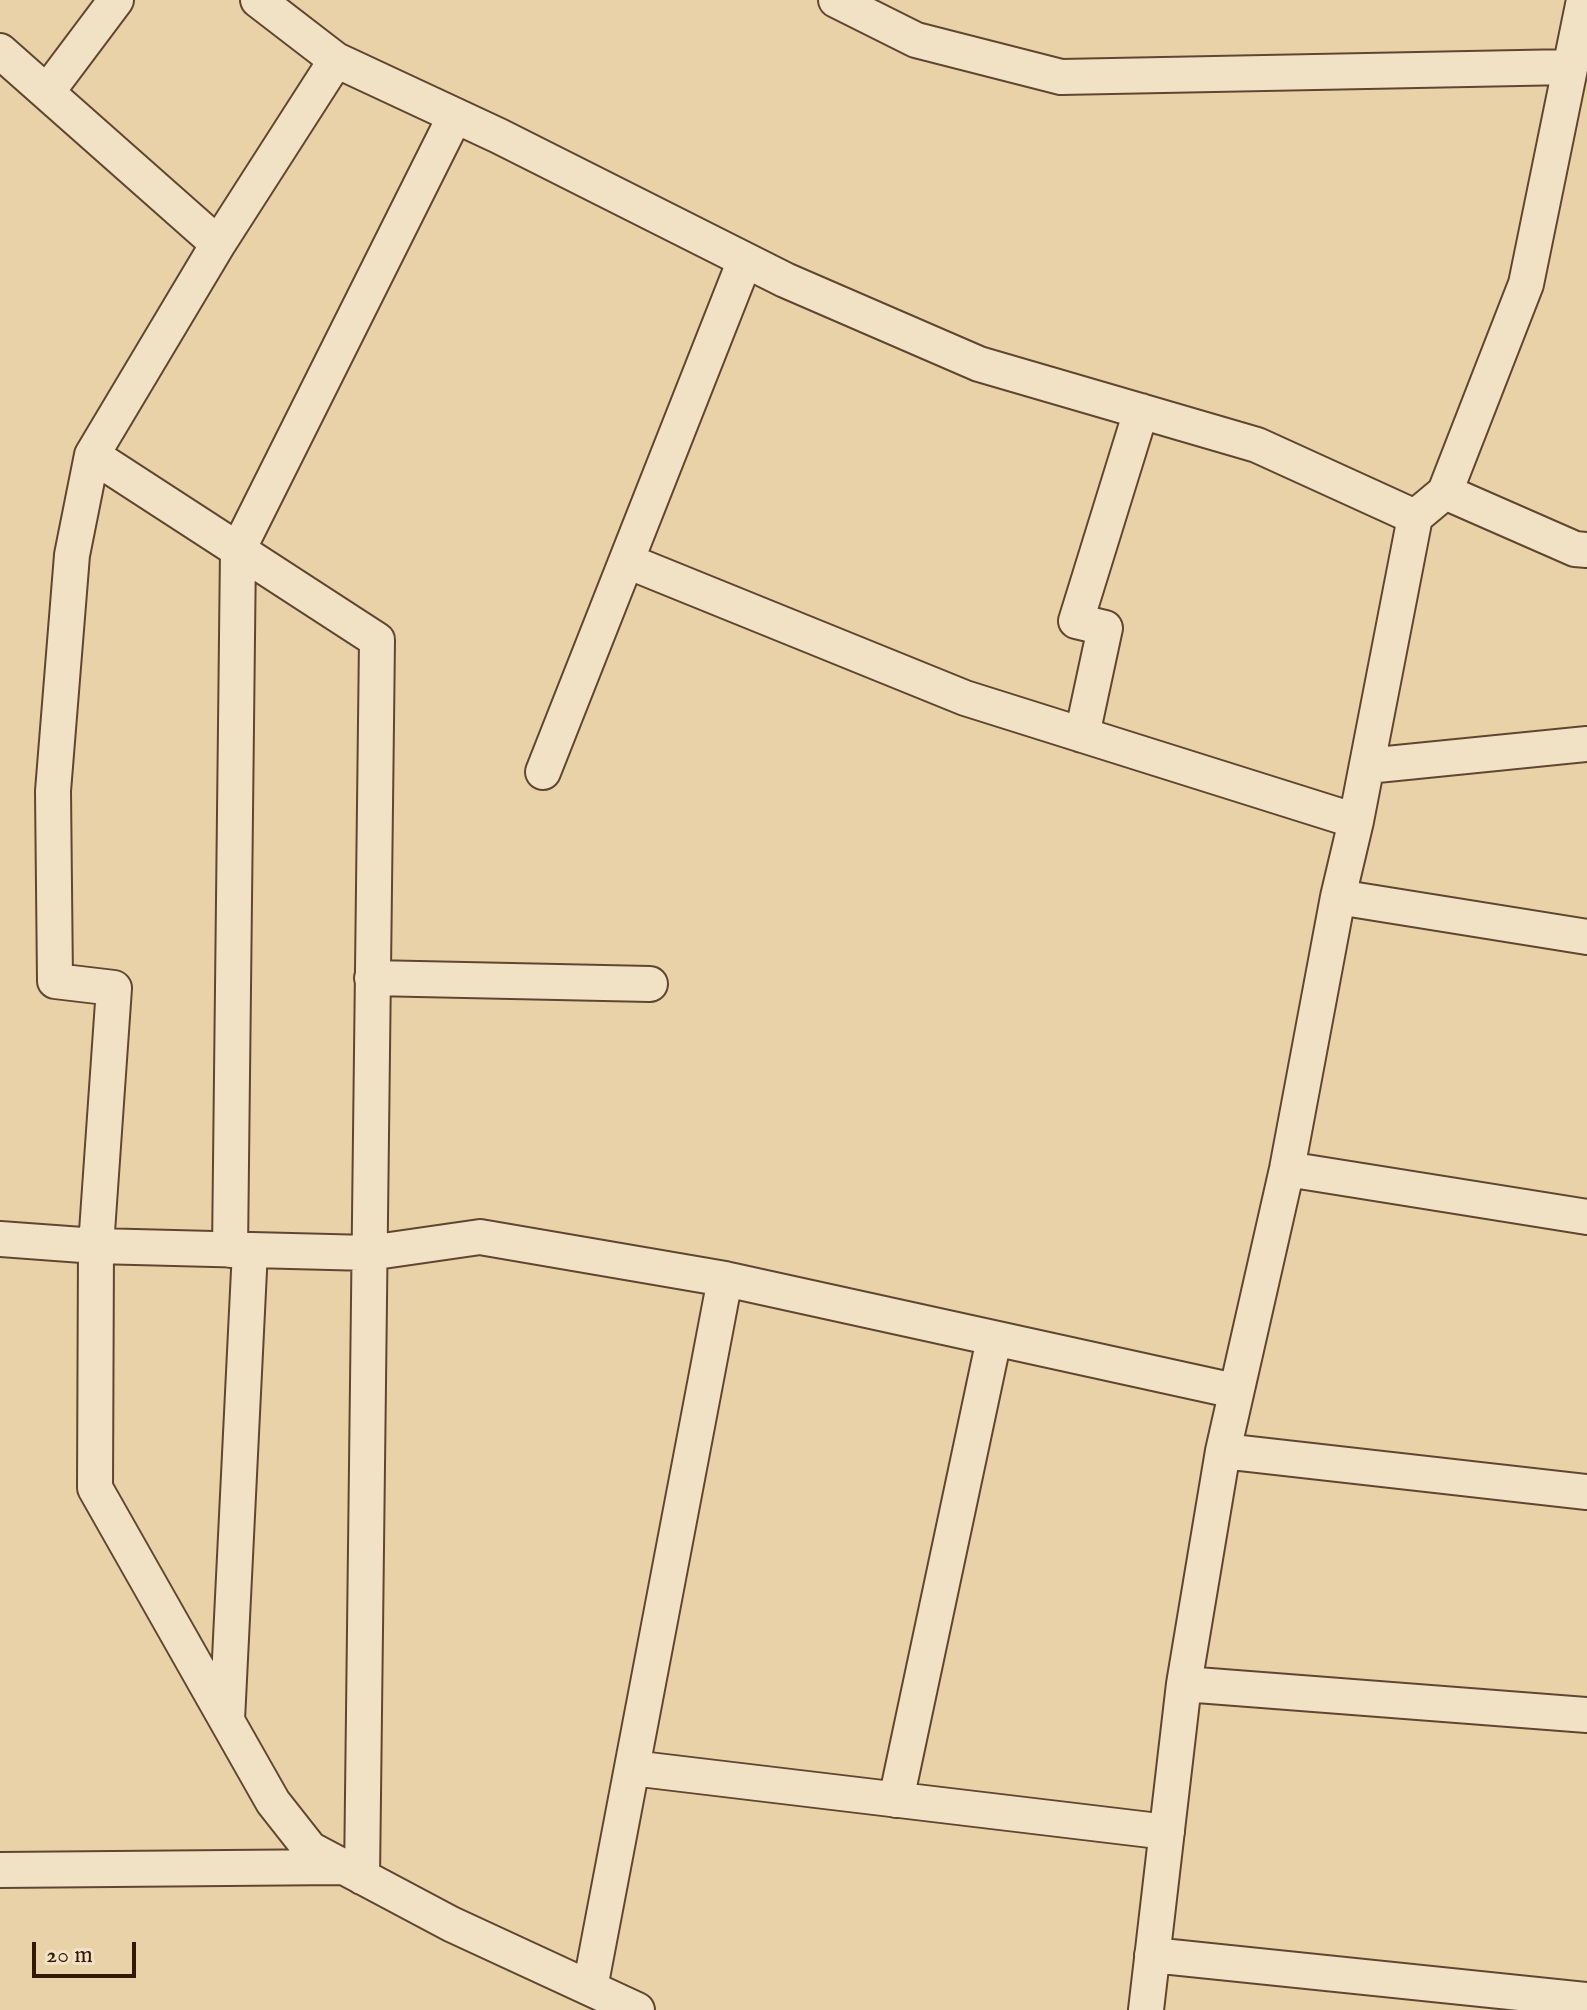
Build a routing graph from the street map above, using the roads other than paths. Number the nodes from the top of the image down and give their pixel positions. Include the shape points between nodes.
1 (116, 0) edge
2 (258, 0) edge
3 (836, 0) edge
4 (1584, 0) edge
5 (0, 51) edge
6 (336, 60) junction
7 (1570, 67) junction
8 (47, 92) junction
9 (455, 116) junction
10 (218, 244) junction
11 (745, 260) junction
12 (1141, 411) junction
13 (92, 455) junction
14 (1445, 492) junction
15 (1415, 517) junction
16 (238, 550) junction
17 (1587, 550) edge
18 (627, 561) junction
19 (1082, 735) junction
20 (1587, 744) edge
21 (1367, 766) junction
22 (543, 772) dead end
23 (1356, 821) junction
24 (1338, 897) junction
25 (1587, 937) edge
26 (372, 978) junction
27 (650, 984) dead end
28 (1287, 1169) junction
29 (1587, 1217) edge
30 (0, 1239) edge
31 (96, 1246) junction
32 (240, 1250) junction
33 (369, 1253) junction
34 (725, 1279) junction
35 (994, 1339) junction
36 (1235, 1391) junction
37 (1223, 1451) junction
38 (1587, 1492) edge
39 (1184, 1684) junction
40 (1587, 1715) edge
41 (227, 1720) junction
42 (632, 1768) junction
43 (896, 1800) junction
44 (1167, 1832) junction
45 (0, 1870) edge
46 (353, 1872) junction
47 (1152, 1955) junction
48 (590, 1988) junction
49 (1587, 2000) edge
50 (637, 2010) edge
51 (1146, 2010) edge

1 - 8 street
2 - 6 street
3 - 7 street via 916,40 1061,77
4 - 7 street
5 - 8 street
6 - 9 street
6 - 10 street
7 - 14 street via 1526,284
8 - 10 street
9 - 11 street
9 - 16 street
10 - 13 street
11 - 12 street via 979,364
11 - 18 street
12 - 15 street via 1257,445
12 - 19 street via 1076,621 1105,628
13 - 16 street
13 - 31 street via 72,555 53,791 55,981 114,988
14 - 15 street
14 - 17 street
15 - 21 street
16 - 26 street via 377,640
16 - 32 street
18 - 19 street via 965,698
18 - 22 street
19 - 23 street
20 - 21 street
21 - 23 street
23 - 24 street
24 - 25 street
24 - 28 street
26 - 27 street
26 - 33 street
28 - 29 street
28 - 36 street
30 - 31 street
31 - 32 street
31 - 41 street via 95,1488
32 - 33 street
32 - 41 street
33 - 34 street via 480,1237
33 - 46 street
34 - 35 street
34 - 42 street
35 - 36 street
35 - 43 street
36 - 37 street
37 - 38 street
37 - 39 street
39 - 40 street
39 - 44 street
41 - 46 street via 273,1802 310,1849
42 - 43 street
42 - 48 street
43 - 44 street
44 - 47 street
45 - 46 street
46 - 48 street
47 - 49 street
47 - 51 street
48 - 50 street

